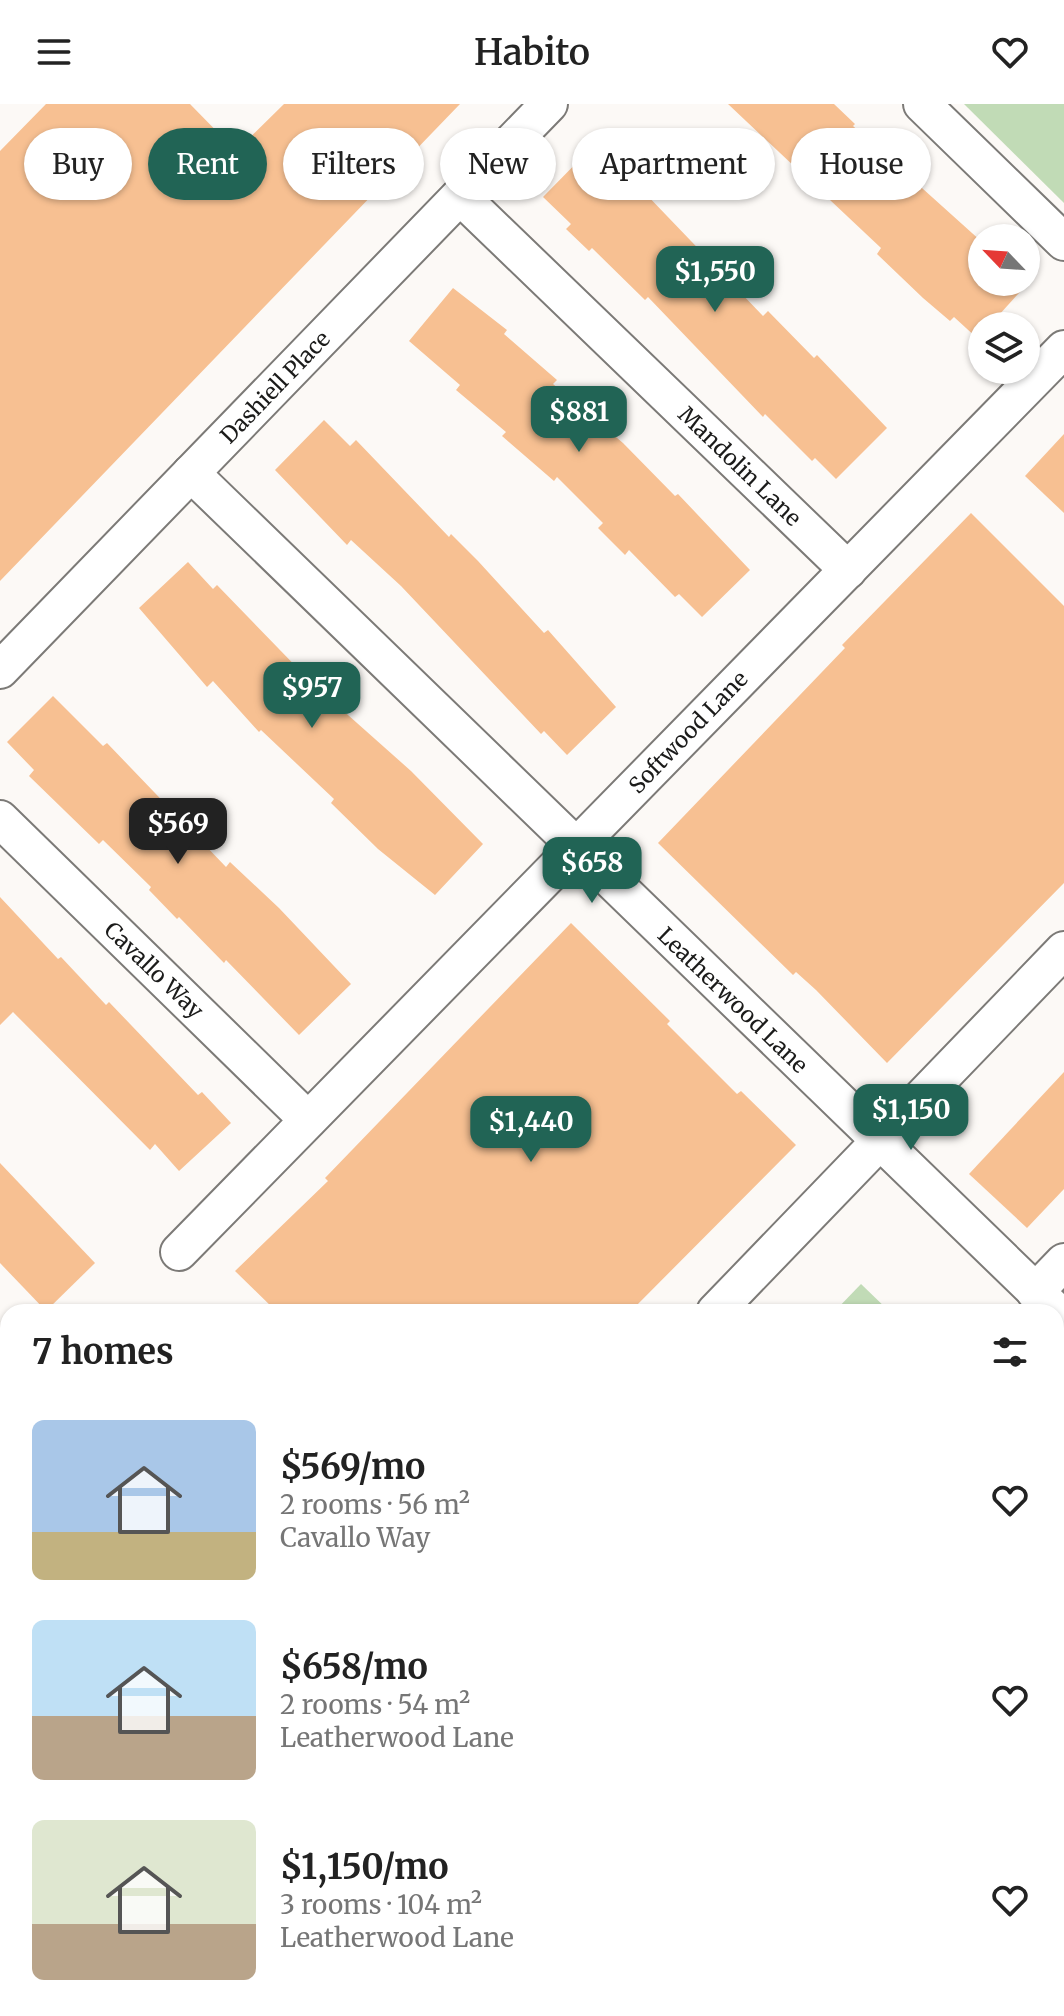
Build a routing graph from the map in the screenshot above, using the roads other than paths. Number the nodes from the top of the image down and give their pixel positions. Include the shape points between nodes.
1 (549, 104) edge
2 (922, 104) edge
3 (526, 128) edge
4 (456, 200) edge
5 (464, 200) edge
6 (1064, 242) edge
7 (1064, 349) edge
8 (191, 473) junction
9 (848, 570) junction
10 (0, 670) edge
11 (0, 819) edge
12 (576, 847) junction
13 (1064, 950) edge
14 (308, 1120) junction
15 (879, 1142) junction
16 (179, 1252) dead end
17 (1064, 1262) edge
18 (1035, 1292) junction
19 (723, 1304) edge
20 (1048, 1304) edge

1 - 3 street, Dashiell Place
2 - 6 street
4 - 8 street, Dashiell Place
5 - 9 street, Mandolin Lane
7 - 9 street, Softwood Lane
8 - 10 street, Dashiell Place
8 - 12 street, Leatherwood Lane
9 - 12 street, Softwood Lane
11 - 14 street, Cavallo Way
12 - 14 street, Softwood Lane
12 - 15 street, Leatherwood Lane
13 - 15 street
14 - 16 street, Softwood Lane
15 - 18 street, Leatherwood Lane
15 - 19 street
17 - 18 street
18 - 20 street, Leatherwood Lane

